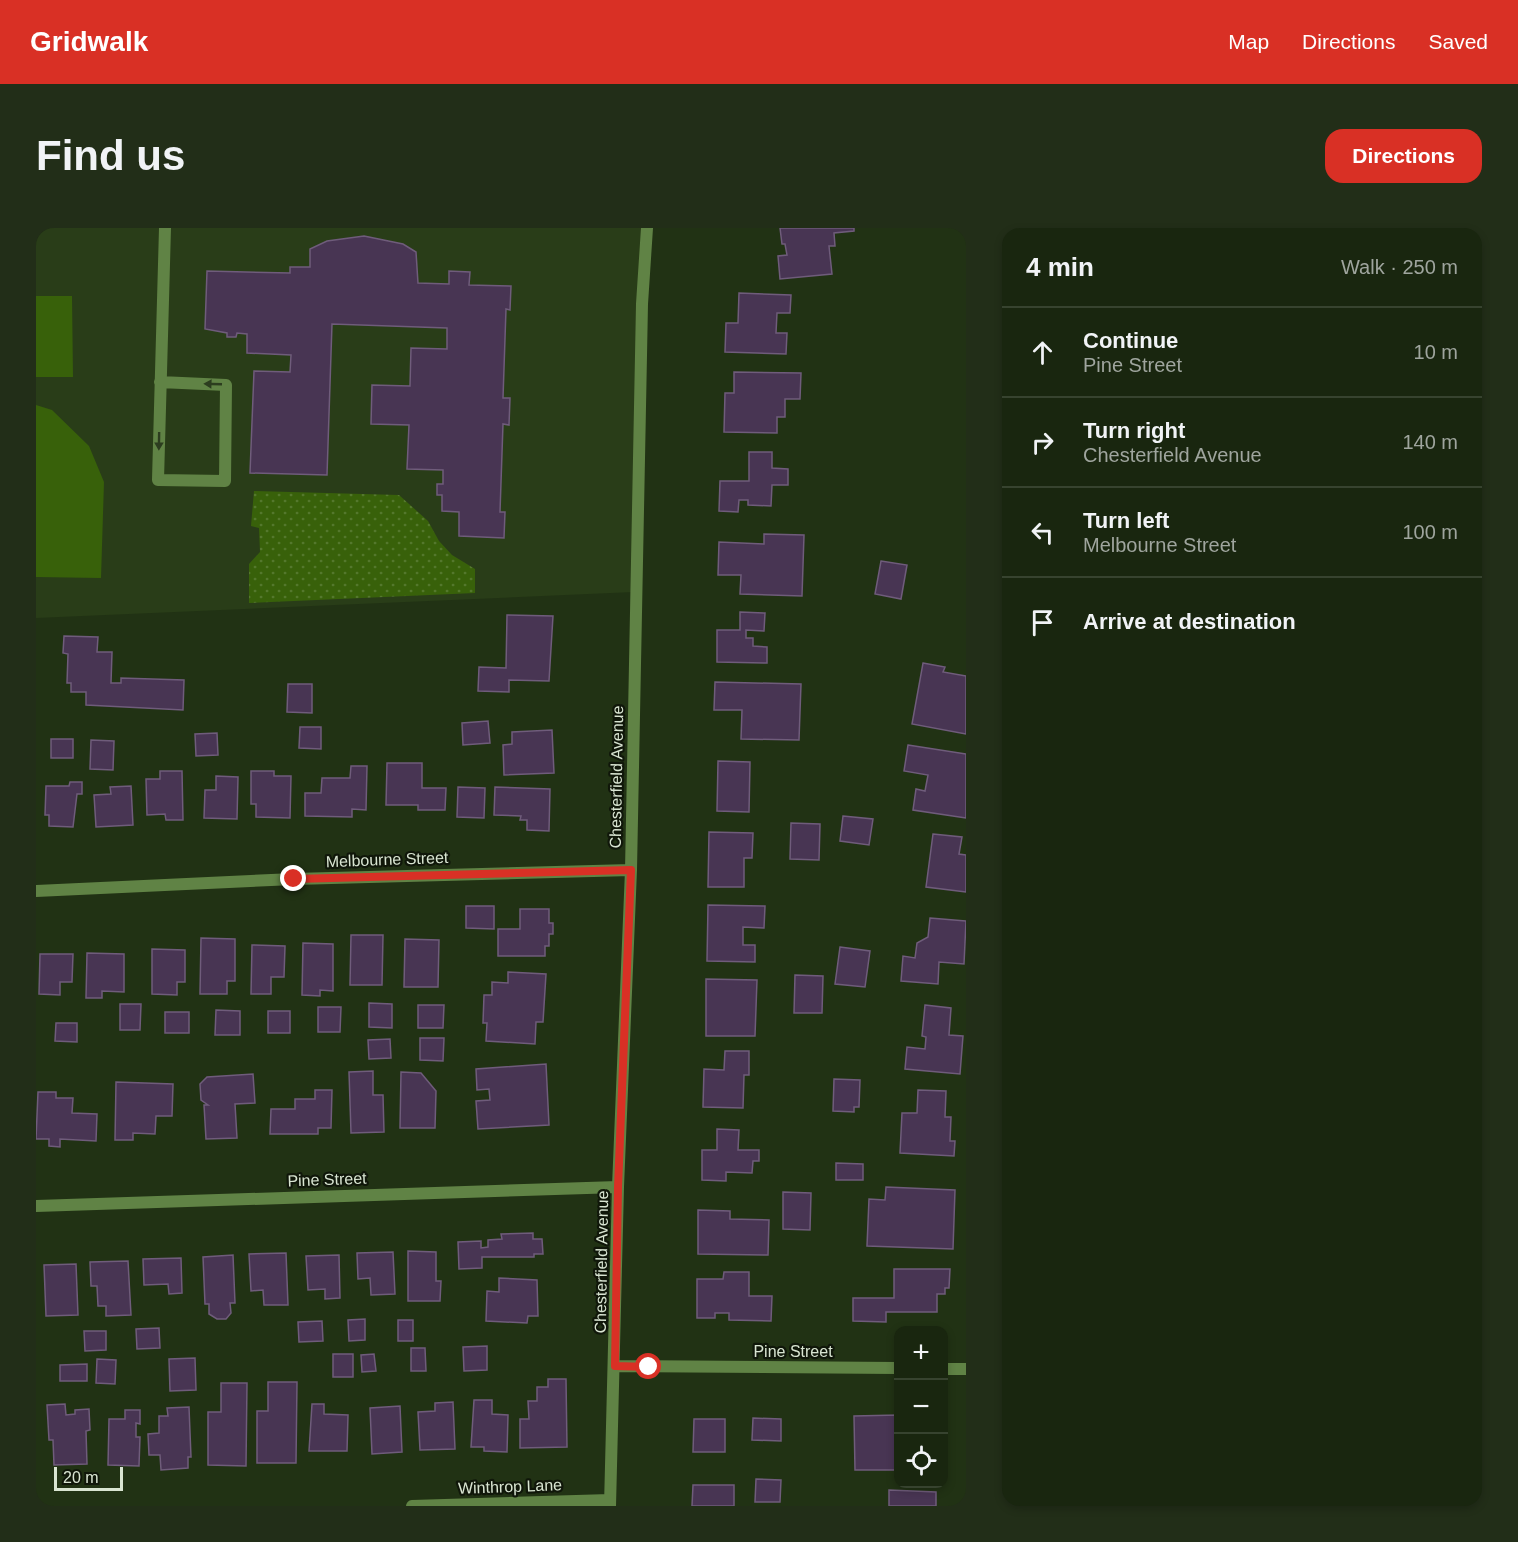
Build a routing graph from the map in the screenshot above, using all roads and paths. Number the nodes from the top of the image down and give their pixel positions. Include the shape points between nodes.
1 (165, 228) edge
2 (647, 228) edge
3 (160, 382) junction
4 (631, 870) junction
5 (36, 891) edge
6 (618, 1187) junction
7 (36, 1206) edge
8 (615, 1366) junction
9 (894, 1368) edge
10 (948, 1369) edge
11 (966, 1369) edge
12 (610, 1503) edge
13 (412, 1506) edge

1 - 3 street
2 - 4 street, Chesterfield Avenue
3 -> 3 street via 158,480 225,482 226,385
4 - 5 street, Melbourne Street
4 - 6 street, Chesterfield Avenue
6 - 7 street, Pine Street
6 - 8 street, Chesterfield Avenue
8 - 9 street, Pine Street
8 - 12 street, Chesterfield Avenue
10 - 11 street
12 - 13 street, Winthrop Lane

